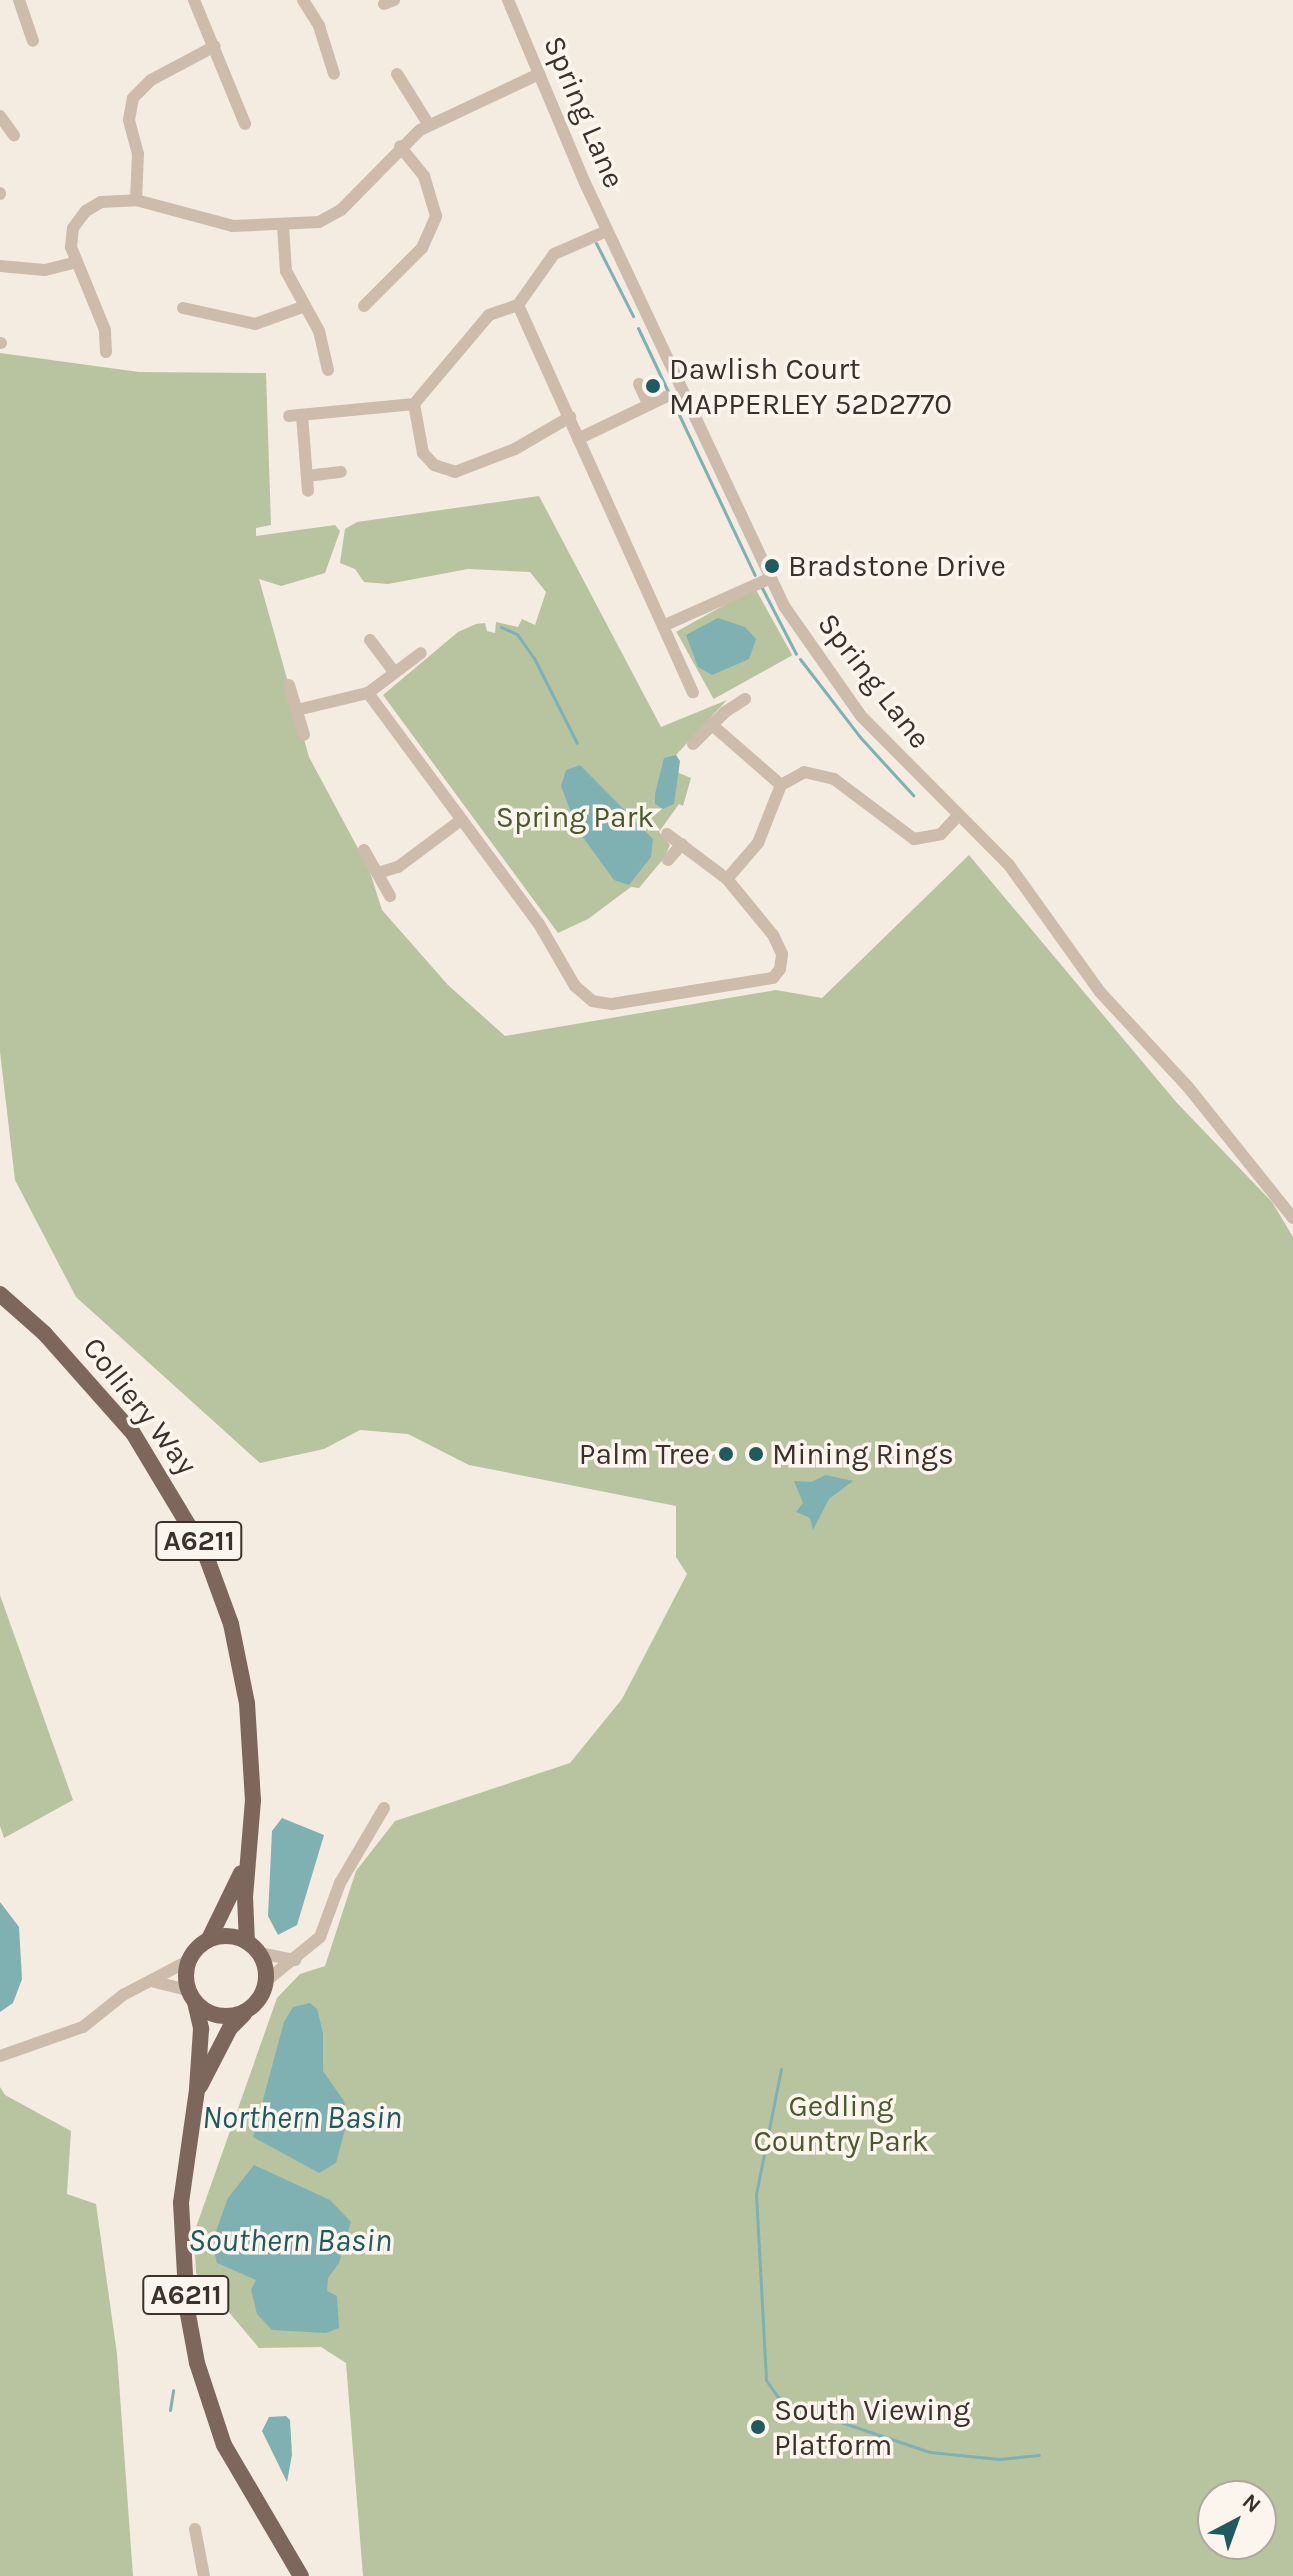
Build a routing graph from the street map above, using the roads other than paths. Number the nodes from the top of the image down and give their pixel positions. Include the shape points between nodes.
1 (194, 0) edge
2 (303, 0) edge
3 (508, 0) edge
4 (27, 1) edge
5 (33, 41) dead end
6 (215, 46) junction
7 (327, 68) dead end
8 (397, 74) dead end
9 (539, 74) junction
10 (117, 102) dead end
11 (131, 104) junction
12 (238, 117) dead end
13 (1, 121) edge
14 (429, 125) junction
15 (14, 135) dead end
16 (400, 146) junction
17 (136, 200) junction
18 (283, 226) junction
19 (607, 231) junction
20 (76, 262) junction
21 (0, 266) edge
22 (366, 298) dead end
23 (518, 305) junction
24 (305, 306) junction
25 (183, 308) dead end
26 (196, 312) junction
27 (192, 326) dead end
28 (323, 343) junction
29 (308, 348) dead end
30 (106, 352) dead end
31 (328, 370) dead end
32 (639, 384) dead end
33 (665, 397) dead end
34 (414, 404) junction
35 (649, 405) junction
36 (570, 417) junction
37 (578, 439) junction
38 (341, 472) dead end
39 (307, 476) junction
40 (308, 491) dead end
41 (771, 578) junction
42 (663, 626) junction
43 (370, 640) dead end
44 (421, 653) dead end
45 (394, 672) junction
46 (289, 685) dead end
47 (693, 692) dead end
48 (368, 693) junction
49 (745, 699) dead end
50 (297, 710) junction
51 (711, 724) junction
52 (304, 735) dead end
53 (693, 744) dead end
54 (781, 785) junction
55 (958, 816) junction
56 (461, 820) junction
57 (667, 834) dead end
58 (682, 844) junction
59 (364, 850) dead end
60 (668, 860) dead end
61 (378, 873) junction
62 (727, 879) junction
63 (390, 896) dead end
64 (1293, 1218) edge
65 (0, 1294) edge
66 (384, 1808) dead end
67 (249, 1853) junction
68 (209, 1939) junction
69 (253, 1947) junction
70 (295, 1960) junction
71 (188, 1961) junction
72 (151, 1981) junction
73 (266, 1981) junction
74 (191, 1996) junction
75 (250, 2009) junction
76 (0, 2056) edge
77 (197, 2090) junction
78 (195, 2529) dead end
79 (204, 2576) edge
80 (301, 2576) edge

1 - 6 street
2 - 7 street via 319,26
3 - 9 street, Spring Lane
4 - 5 street
6 - 11 street via 151,80
6 - 12 street
8 - 14 street via 413,84
9 - 14 street
9 - 19 street, Spring Lane
10 - 11 street
11 - 17 street
13 - 15 street
14 - 16 street
16 - 18 street via 331,217
16 - 22 street via 424,176 436,216 422,248
17 - 18 street via 224,224
17 - 20 street via 101,202 86,211 71,234
18 - 24 street via 286,271
19 - 23 street via 554,254
19 - 41 street, Spring Lane
20 - 21 street via 45,270
20 - 30 street via 111,329
23 - 34 street via 489,315
23 - 36 street
24 - 26 street via 255,324
24 - 28 street
25 - 26 street
26 - 27 street
28 - 29 street
28 - 31 street
32 - 35 street
33 - 35 street
34 - 36 street via 423,453 434,465 455,472 515,449
34 - 39 street via 296,416
35 - 37 street
36 - 37 street
37 - 42 street
38 - 39 street
39 - 40 street
41 - 42 street
41 - 55 street, Spring Lane via 784,606 854,707
42 - 47 street
43 - 45 street
44 - 45 street
45 - 48 street
46 - 50 street
48 - 50 street
48 - 56 street
49 - 51 street
50 - 52 street
51 - 53 street
51 - 54 street
54 - 55 street via 804,772 824,774 904,834 920,840 941,834
54 - 62 street via 758,843
55 - 64 street, Spring Lane via 1009,865 1100,992 1188,1087
56 - 61 street via 398,867
56 - 62 street via 561,956 575,986 592,1001 612,1004 773,978 782,954
57 - 58 street
58 - 60 street
58 - 62 street
59 - 61 street
61 - 63 street
65 - 67 main road, Colliery Way / A6211 via 45,1334 133,1433 205,1553 231,1624 247,1703 253,1800
66 - 70 street via 340,1883 320,1937
67 - 68 main road, Colliery Way / A6211
67 - 69 main road, Colliery Way / A6211
68 - 69 main road via 231,1936
68 - 71 main road
69 - 70 street
69 - 73 main road
70 - 73 street
71 - 72 street
71 - 74 main road
72 - 74 street
72 - 76 street via 83,2027
73 - 75 main road
74 - 75 main road via 224,2017
74 - 77 main road, A6211 via 201,2029
75 - 77 main road, A6211 via 230,2028
77 - 80 main road, A6211 via 184,2159 181,2236 197,2363 234,2467
78 - 79 street

